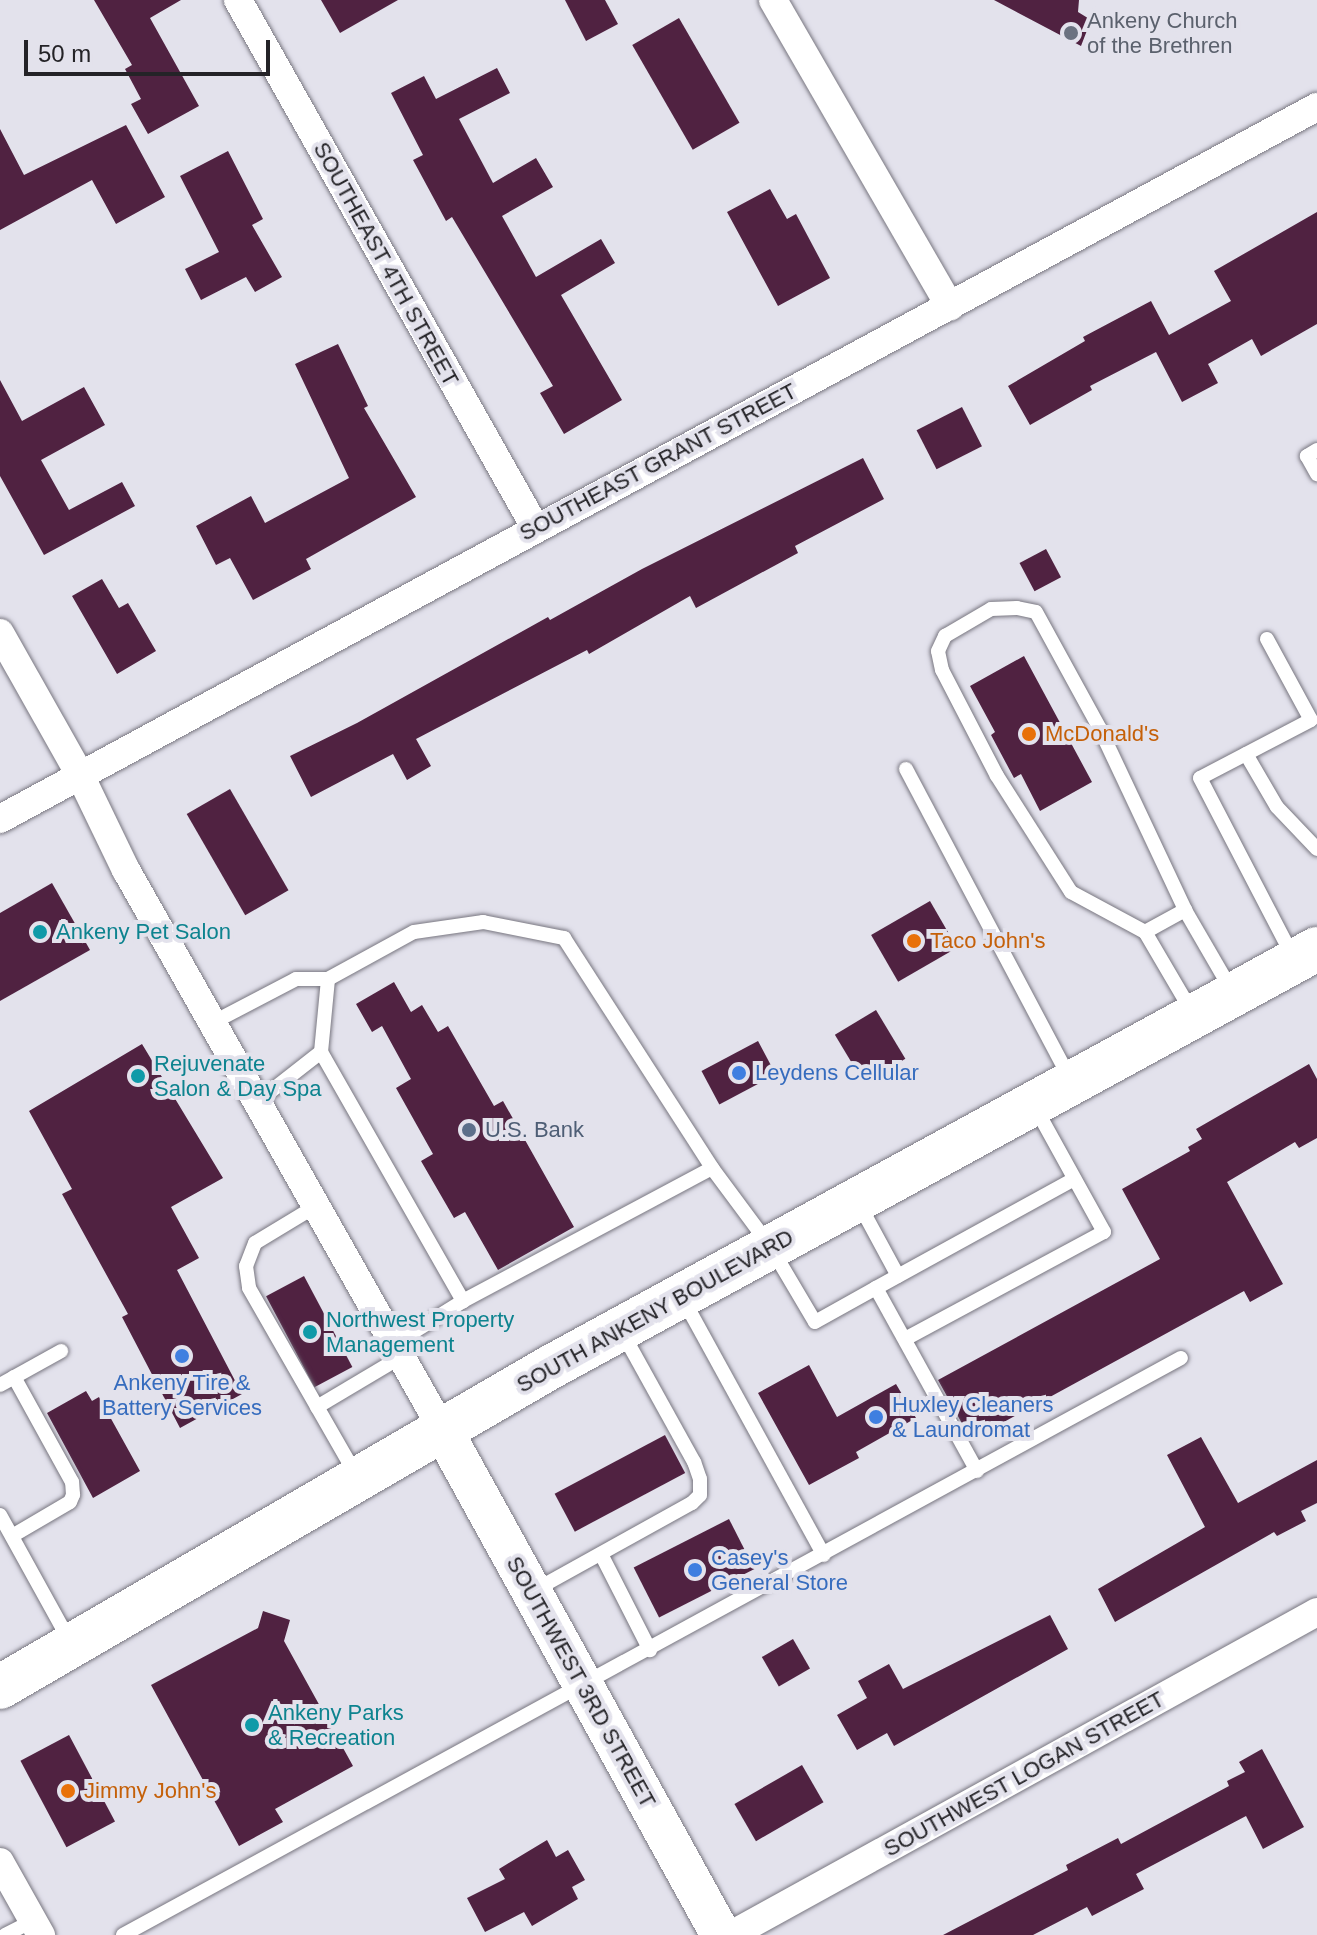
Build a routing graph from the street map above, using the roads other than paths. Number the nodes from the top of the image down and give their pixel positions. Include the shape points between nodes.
1 (238, 0) edge
2 (773, 0) edge
3 (1317, 107) edge
4 (950, 306) junction
5 (1317, 450) edge
6 (1317, 474) edge
7 (535, 527) junction
8 (0, 633) edge
9 (1267, 639) dead end
10 (1246, 754) junction
11 (906, 769) dead end
12 (80, 775) junction
13 (0, 819) edge
14 (1317, 849) edge
15 (1185, 910) junction
16 (1145, 932) junction
17 (1306, 954) edge
18 (328, 979) junction
19 (1234, 994) junction
20 (1195, 1016) junction
21 (212, 1023) junction
22 (321, 1052) junction
23 (1072, 1083) junction
24 (257, 1102) junction
25 (1033, 1104) junction
26 (712, 1168) junction
27 (1074, 1179) junction
28 (856, 1200) junction
29 (316, 1206) junction
30 (770, 1246) junction
31 (898, 1276) junction
32 (876, 1288) junction
33 (682, 1296) junction
34 (463, 1301) junction
35 (620, 1330) junction
36 (905, 1339) junction
37 (398, 1350) junction
38 (61, 1351) dead end
39 (1181, 1358) dead end
40 (14, 1377) junction
41 (0, 1385) edge
42 (317, 1407) junction
43 (442, 1429) junction
44 (977, 1471) junction
45 (358, 1479) junction
46 (0, 1515) edge
47 (12, 1536) junction
48 (601, 1554) junction
49 (824, 1555) junction
50 (532, 1592) junction
51 (1317, 1612) edge
52 (72, 1644) junction
53 (650, 1650) junction
54 (0, 1687) edge
55 (583, 1687) junction
56 (0, 1862) edge
57 (37, 1928) edge
58 (5, 1935) edge
59 (123, 1935) edge
60 (721, 1935) edge
61 (731, 1935) edge

1 - 7 street, SOUTHEAST 4TH STREET
2 - 4 street
3 - 4 street, SOUTHEAST GRANT STREET
4 - 7 street, SOUTHEAST GRANT STREET
5 - 6 lane via 1307,456
7 - 12 street, SOUTHEAST GRANT STREET
8 - 12 street
9 - 10 lane via 1311,720
10 - 14 lane via 1277,807
10 - 17 lane via 1200,778
11 - 23 lane
12 - 13 street, SOUTHEAST GRANT STREET
12 - 21 street via 126,870
15 - 16 lane
15 - 16 lane via 1100,729 1036,612 991,609 945,636 938,651 942,670 997,776 1071,892
15 - 19 lane
16 - 20 lane
17 - 19 main road, SOUTH ANKENY BOULEVARD
18 - 21 lane via 296,979
18 - 22 lane
18 - 26 lane via 414,932 483,922 564,938
19 - 20 main road, SOUTH ANKENY BOULEVARD
20 - 23 main road, SOUTH ANKENY BOULEVARD
21 - 24 street
22 - 24 lane
22 - 34 lane
23 - 25 main road, SOUTH ANKENY BOULEVARD
24 - 29 street
25 - 27 lane
25 - 28 main road, SOUTH ANKENY BOULEVARD
26 - 30 lane
26 - 34 lane
27 - 31 lane
27 - 36 lane via 1104,1232
28 - 30 main road, SOUTH ANKENY BOULEVARD
28 - 31 lane
29 - 37 street
29 - 42 lane via 255,1243 246,1266 249,1288
30 - 32 lane via 815,1322
30 - 33 main road, SOUTH ANKENY BOULEVARD
31 - 32 lane
32 - 36 lane
33 - 35 main road, SOUTH ANKENY BOULEVARD
33 - 49 lane
34 - 37 lane
35 - 43 main road, SOUTH ANKENY BOULEVARD
35 - 48 lane via 694,1462 700,1495
36 - 44 lane
37 - 42 lane
37 - 43 street
38 - 40 lane
39 - 44 lane
40 - 41 lane
40 - 47 lane via 72,1482 73,1495 70,1502
42 - 45 lane
43 - 45 main road, SOUTH ANKENY BOULEVARD
43 - 50 street, SOUTHWEST 3RD STREET
44 - 49 lane
45 - 52 main road, SOUTH ANKENY BOULEVARD
46 - 47 lane
47 - 52 lane
48 - 50 lane
48 - 53 lane
49 - 53 lane
50 - 55 street, SOUTHWEST 3RD STREET
51 - 61 street, SOUTHWEST LOGAN STREET
52 - 54 main road, SOUTH ANKENY BOULEVARD
53 - 55 lane
55 - 59 lane
55 - 60 street, SOUTHWEST 3RD STREET
56 - 57 street
57 - 58 lane

